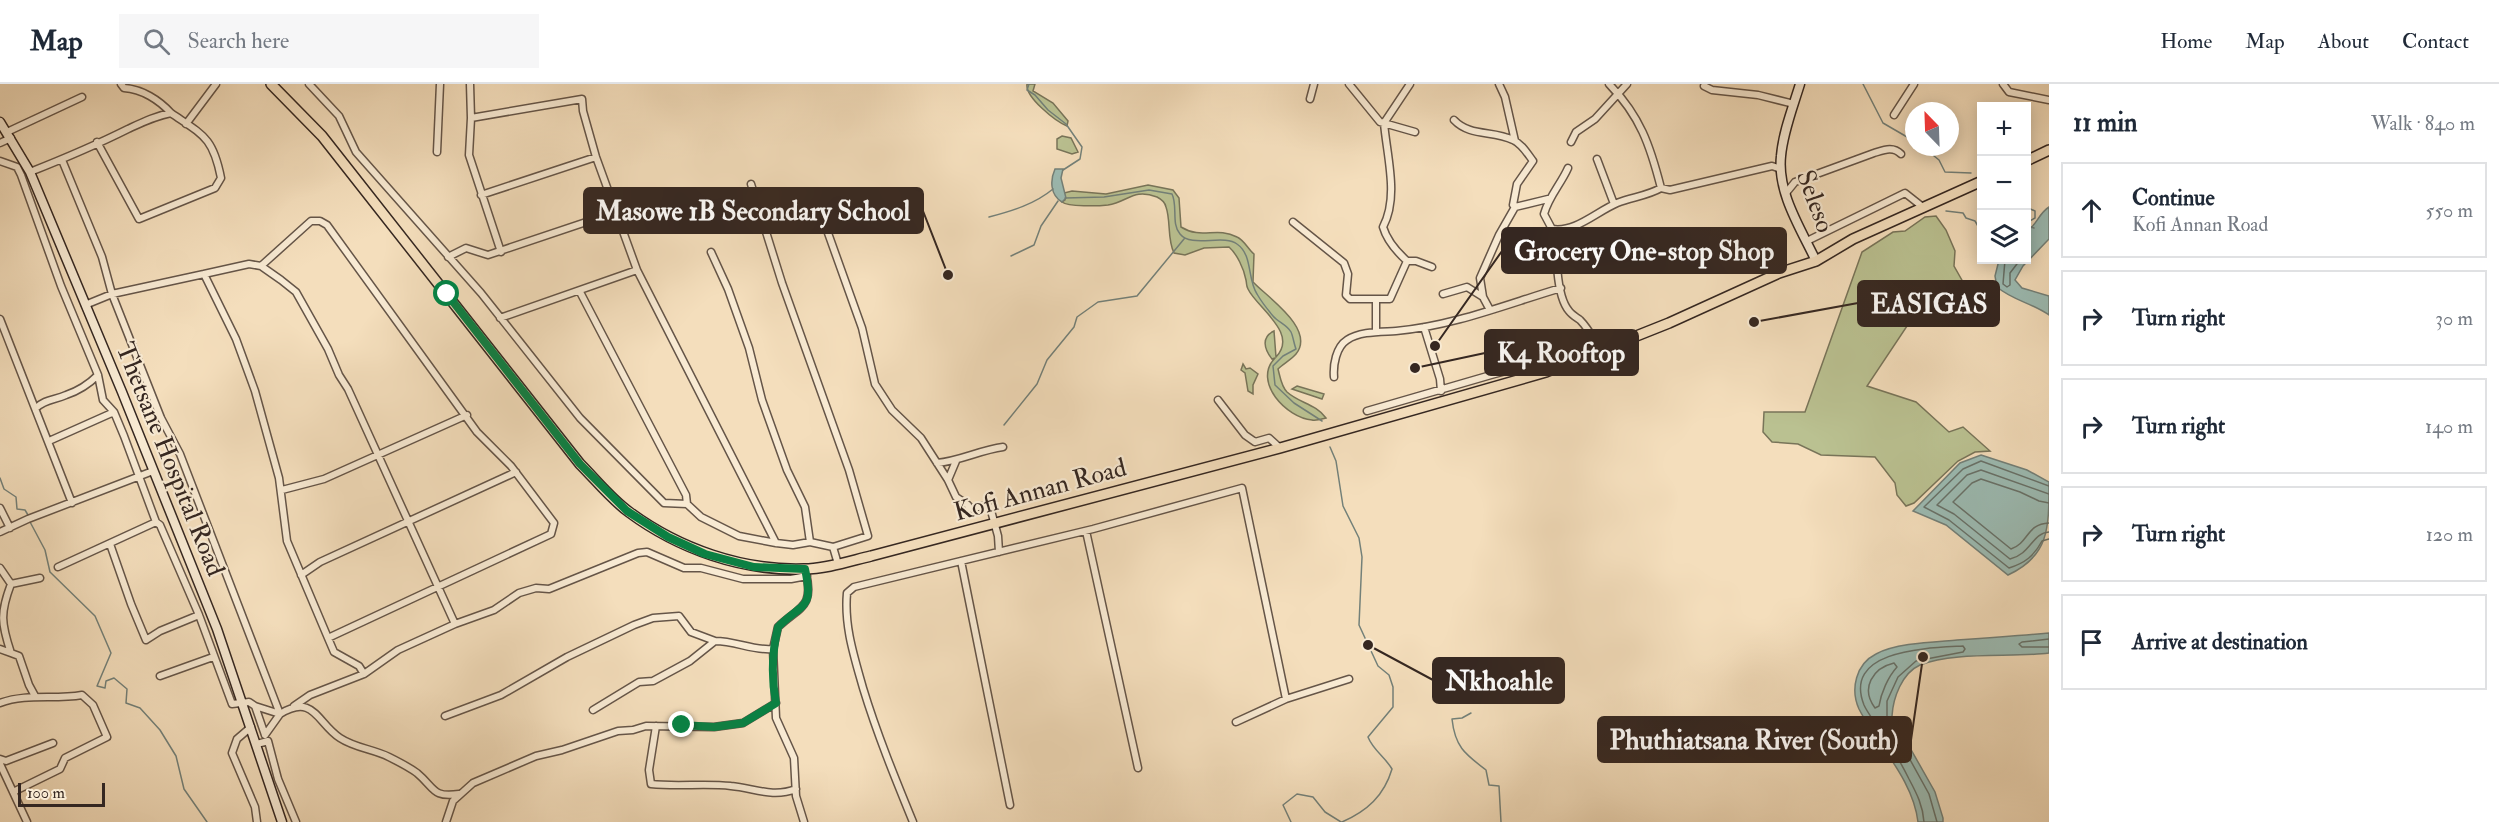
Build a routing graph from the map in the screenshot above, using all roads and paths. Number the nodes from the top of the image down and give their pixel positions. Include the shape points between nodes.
1 (121, 84) edge
2 (216, 84) edge
3 (271, 84) edge
4 (309, 84) edge
5 (440, 84) edge
6 (470, 84) edge
7 (1314, 84) edge
8 (1349, 84) edge
9 (1410, 84) edge
10 (1499, 84) edge
11 (1609, 84) edge
12 (1627, 84) edge
13 (1800, 84) edge
14 (1914, 84) edge
15 (2003, 84) edge
16 (1704, 86) dead end
17 (1619, 94) junction
18 (82, 97) dead end
19 (1310, 99) dead end
20 (2049, 100) edge
21 (1794, 104) junction
22 (171, 113) junction
23 (1894, 115) dead end
24 (471, 118) junction
25 (1454, 120) dead end
26 (0, 122) edge
27 (1384, 123) junction
28 (186, 124) junction
29 (1415, 132) dead end
30 (9, 135) junction
31 (1515, 141) junction
32 (0, 142) edge
33 (98, 142) junction
34 (1571, 142) dead end
35 (2049, 150) edge
36 (437, 152) dead end
37 (1901, 154) dead end
38 (596, 158) junction
39 (1597, 159) dead end
40 (2031, 159) edge
41 (62, 160) junction
42 (0, 161) edge
43 (1568, 168) dead end
44 (1781, 169) junction
45 (30, 172) junction
46 (751, 184) dead end
47 (1977, 184) edge
48 (1661, 188) junction
49 (1786, 193) junction
50 (481, 195) junction
51 (1548, 199) junction
52 (815, 203) dead end
53 (1614, 204) junction
54 (1515, 207) junction
55 (1924, 208) junction
56 (616, 212) junction
57 (1293, 222) dead end
58 (1558, 230) junction
59 (1807, 242) junction
60 (501, 252) junction
61 (711, 252) dead end
62 (448, 257) junction
63 (1407, 261) junction
64 (1816, 261) junction
65 (261, 266) junction
66 (1432, 267) dead end
67 (637, 270) junction
68 (204, 274) junction
69 (1561, 288) junction
70 (580, 292) junction
71 (112, 294) junction
72 (1443, 294) dead end
73 (1483, 297) junction
74 (1376, 299) junction
75 (85, 305) junction
76 (1490, 310) junction
77 (500, 318) junction
78 (0, 319) edge
79 (1424, 327) junction
80 (1376, 332) junction
81 (1594, 339) junction
82 (1600, 351) junction
83 (1490, 359) dead end
84 (98, 375) junction
85 (1491, 375) junction
86 (1334, 377) dead end
87 (1441, 391) junction
88 (1218, 400) dead end
89 (1397, 404) junction
90 (36, 408) junction
91 (1366, 411) dead end
92 (114, 412) junction
93 (467, 415) junction
94 (1398, 415) junction
95 (49, 441) junction
96 (1003, 447) dead end
97 (1280, 448) junction
98 (378, 455) junction
99 (956, 461) junction
100 (938, 463) junction
101 (153, 471) junction
102 (516, 472) junction
103 (139, 476) junction
104 (948, 480) junction
105 (282, 490) junction
106 (72, 503) junction
107 (687, 504) junction
108 (0, 508) edge
109 (156, 522) junction
110 (409, 522) junction
111 (995, 523) junction
112 (9, 528) junction
113 (1086, 531) junction
114 (0, 532) edge
115 (810, 542) junction
116 (776, 543) junction
117 (110, 544) junction
118 (833, 548) junction
119 (999, 552) junction
120 (961, 561) junction
121 (837, 564) junction
122 (58, 567) dead end
123 (0, 568) edge
124 (806, 573) junction
125 (302, 575) junction
126 (40, 578) dead end
127 (11, 584) junction
128 (439, 588) junction
129 (199, 615) junction
130 (455, 624) junction
131 (328, 638) junction
132 (715, 641) junction
133 (0, 649) edge
134 (773, 649) junction
135 (11, 653) junction
136 (213, 657) junction
137 (364, 674) junction
138 (160, 676) dead end
139 (1349, 679) dead end
140 (35, 696) junction
141 (1286, 699) junction
142 (243, 701) junction
143 (0, 702) edge
144 (776, 703) junction
145 (255, 706) junction
146 (293, 706) junction
147 (593, 710) dead end
148 (280, 714) junction
149 (445, 716) dead end
150 (1236, 722) dead end
151 (656, 726) junction
152 (251, 727) junction
153 (266, 738) junction
154 (53, 743) dead end
155 (257, 744) junction
156 (0, 759) edge
157 (0, 764) edge
158 (1138, 768) dead end
159 (2, 773) edge
160 (796, 789) junction
161 (13, 792) junction
162 (459, 794) junction
163 (1010, 805) dead end
164 (27, 822) edge
165 (257, 822) edge
166 (282, 822) edge
167 (296, 822) edge
168 (446, 822) edge
169 (804, 822) edge
170 (913, 822) edge

1 - 22 street via 163,104
2 - 28 street
3 - 124 main road, Kofi Annan Road via 322,136 580,464 627,511 705,554 754,567
4 - 62 street via 339,116 356,153
5 - 36 street
6 - 24 street
7 - 19 street
8 - 27 street
9 - 27 street
10 - 31 street
11 - 17 street
12 - 17 street
13 - 21 main road, Seleso
14 - 23 street
15 - 20 street via 2009,92
16 - 21 street
17 - 34 street via 1576,132
17 - 48 street via 1632,110 1651,148
18 - 30 street
21 - 44 main road, Seleso
22 - 28 street
22 - 33 street
24 - 38 street via 582,99
24 - 50 street via 469,155
25 - 31 street via 1468,131
26 - 30 main road, Thetsane Hospital Road
27 - 29 street
27 - 63 street via 1393,195 1383,226 1396,252
28 - 33 street via 206,137 217,155 220,183 140,219
30 - 32 street
30 - 45 main road, Thetsane Hospital Road
31 - 54 street via 1533,161 1515,190
33 - 41 street
35 - 40 main road
37 - 49 street via 1887,149 1874,153 1796,182
38 - 50 street
38 - 56 street
39 - 53 street
41 - 45 street
41 - 71 street via 102,257
42 - 84 street via 17,167 21,175
43 - 51 street
44 - 48 street via 1772,166 1670,190
44 - 49 main road, Seleso
45 - 75 main road, Thetsane Hospital Road
46 - 118 street via 868,536
47 - 55 main road, Kofi Annan Road
48 - 53 street
49 - 59 main road, Seleso
50 - 60 street
51 - 54 street
51 - 58 street via 1544,214 1547,223
52 - 100 street via 862,328 875,384 891,410 921,438
53 - 58 street
54 - 73 street via 1480,278
55 - 59 street via 1905,193
55 - 64 main road, Kofi Annan Road via 1853,239
56 - 60 street
56 - 67 street
57 - 74 street via 1344,263 1348,274 1346,295 1350,299
58 - 69 street via 1556,255
59 - 64 main road, Seleso
60 - 62 street via 488,255 466,248
61 - 115 street via 749,348 762,400 787,470 805,507
62 - 77 street
63 - 66 street
63 - 74 street via 1390,299
64 - 82 main road, Kofi Annan Road via 1779,273
65 - 68 street via 249,264
65 - 93 street via 311,220 327,225
65 - 98 street via 296,292
67 - 70 street
67 - 116 street
68 - 71 street
68 - 105 street via 236,339 255,391
69 - 76 street
69 - 81 street via 1569,312
70 - 77 street
70 - 107 street via 654,431
71 - 75 street
71 - 148 street via 161,418 180,454
72 - 73 street via 1467,287
73 - 76 street
74 - 80 street
75 - 101 main road, Thetsane Hospital Road
76 - 79 street
77 - 107 street via 580,418 630,471 664,503
78 - 90 street
79 - 80 street
79 - 87 street
80 - 86 street via 1348,338 1340,346
81 - 82 street
81 - 85 street
82 - 94 main road, Kofi Annan Road via 1546,372
83 - 85 street
84 - 90 street via 85,386 42,402
84 - 92 street via 103,400
85 - 87 street
87 - 89 street
88 - 97 street via 1245,435 1255,442 1269,438
89 - 91 street
89 - 94 street
90 - 95 street
92 - 95 street
92 - 103 street
93 - 98 street
93 - 102 street via 477,432
94 - 97 main road, Kofi Annan Road
95 - 106 street
96 - 99 street
97 - 111 main road, Kofi Annan Road
98 - 105 street via 324,479
98 - 110 street
99 - 100 street
99 - 104 street
100 - 104 street
101 - 103 street
101 - 142 main road, Thetsane Hospital Road
102 - 110 street
102 - 128 street via 554,523 551,534
103 - 106 street
103 - 109 street
104 - 111 street via 956,497 969,509 990,507
105 - 125 street via 287,541
106 - 112 street
107 - 116 street via 718,527 739,536
108 - 112 street
109 - 117 street
109 - 129 street
110 - 125 street via 320,562
110 - 128 street
111 - 119 street
111 - 121 main road, Kofi Annan Road
112 - 114 street
113 - 119 street
113 - 141 street via 1242,488
113 - 158 street
115 - 116 street
115 - 118 street
117 - 122 street
117 - 129 street via 146,640
118 - 121 street
119 - 120 street
120 - 163 street
120 - 170 street via 854,587 847,593 845,613 850,645 883,747
121 - 124 main road, Kofi Annan Road
123 - 127 street
124 - 130 street via 791,579 733,577 701,568 684,568 647,552 549,590 526,590 494,610
124 - 134 street via 808,599 778,627
125 - 131 street
126 - 127 street
127 - 135 street via 1,615
128 - 130 street
128 - 131 street
129 - 136 street
130 - 137 street via 392,653
131 - 137 street via 334,652 359,666
132 - 134 street via 758,650
132 - 147 street via 676,669 653,681 639,682
132 - 149 street via 691,632 679,616 653,618 567,657 501,695
133 - 135 street
134 - 144 street
135 - 140 street via 19,656
136 - 138 street
136 - 142 street via 232,704
137 - 146 street via 310,695
139 - 141 street
140 - 143 street
140 - 161 street via 82,695 93,705 107,737 65,758 60,769
141 - 150 street
142 - 145 street
142 - 152 main road, Thetsane Hospital Road
144 - 151 street via 743,723
144 - 160 street via 776,718 794,758
145 - 148 street
145 - 153 street
146 - 148 street
146 - 162 street via 309,708 340,738 387,756 417,774 436,794
148 - 153 street
151 - 160 street via 649,770 651,784 734,786 777,793
151 - 162 street via 608,732 536,756 484,777
152 - 155 main road, Thetsane Hospital Road
152 - 165 street via 237,739 232,753 255,807
153 - 155 street
153 - 167 street
154 - 156 street via 6,761
155 - 166 main road, Thetsane Hospital Road
157 - 159 street
159 - 161 street
160 - 169 street
161 - 164 street
162 - 168 street

